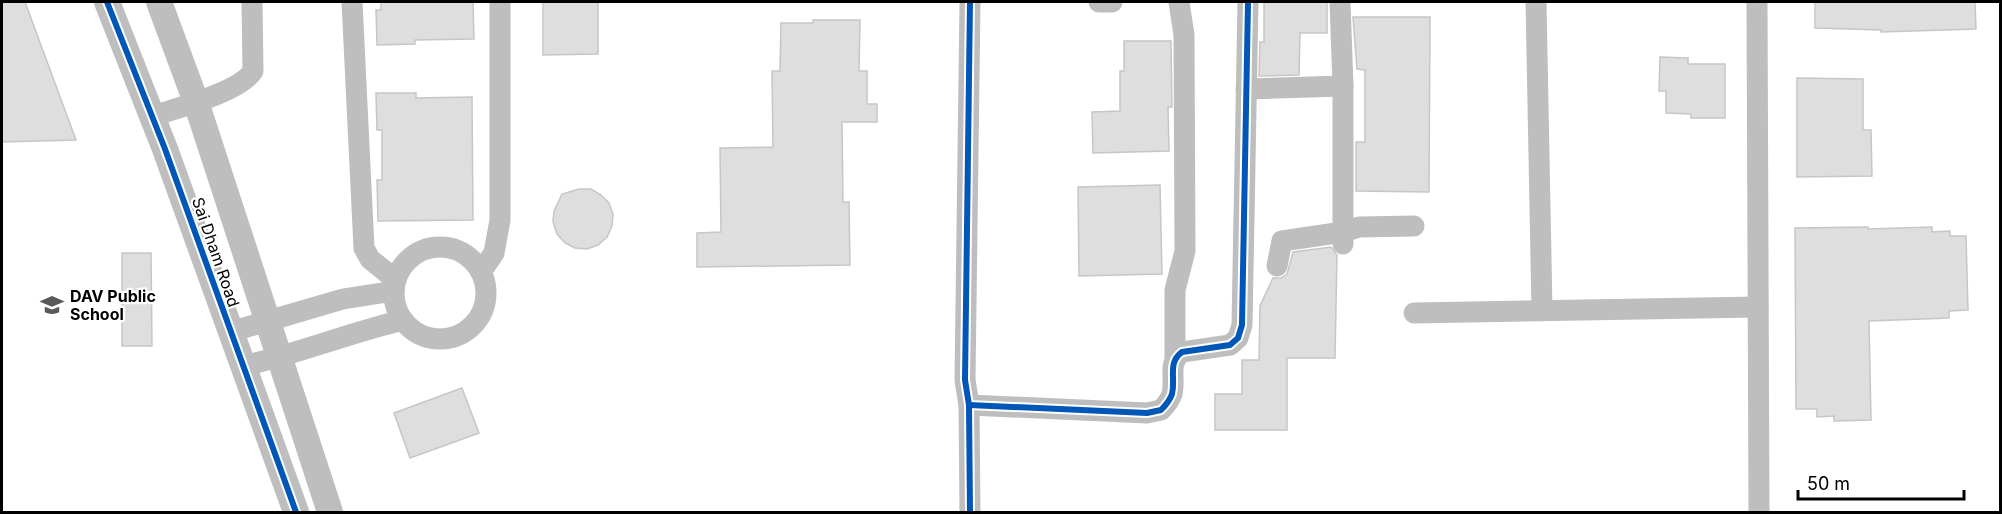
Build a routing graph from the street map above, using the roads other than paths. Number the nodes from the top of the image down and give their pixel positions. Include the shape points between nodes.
1 (107, 2) edge
2 (159, 2) edge
3 (252, 2) edge
4 (352, 2) edge
5 (500, 2) edge
6 (970, 2) edge
7 (1099, 2) edge
8 (1112, 2) edge
9 (1179, 2) edge
10 (1248, 2) edge
11 (1340, 2) edge
12 (1536, 2) edge
13 (1757, 2) edge
14 (1343, 86) junction
15 (1246, 88) junction
16 (196, 102) junction
17 (153, 116) junction
18 (1414, 226) dead end
19 (1343, 238) junction
20 (1277, 266) dead end
21 (481, 272) junction
22 (395, 285) junction
23 (1758, 307) junction
24 (1542, 310) junction
25 (1414, 313) dead end
26 (403, 320) junction
27 (267, 322) junction
28 (230, 332) junction
29 (281, 357) junction
30 (1175, 357) junction
31 (243, 366) junction
32 (969, 405) junction
33 (296, 513) edge
34 (330, 513) edge
35 (970, 513) edge
36 (1759, 513) edge

1 - 17 street, Sai Dham Road
2 - 16 street, Sai Dham Road
3 - 16 street via 253,71 242,83
4 - 22 street via 364,248
5 - 21 street via 500,220 494,253
6 - 32 street via 965,380
7 - 8 street
9 - 30 street via 1184,35 1185,251 1175,290
10 - 15 street
11 - 14 street
12 - 24 street
13 - 23 street
14 - 15 street
14 - 19 street
15 - 30 street via 1241,331 1230,345 1182,352
16 - 17 street
16 - 27 street, Sai Dham Road
17 - 28 street, Sai Dham Road
18 - 19 street via 1359,226
19 - 20 street via 1282,240
21 - 22 street via 465,254 435,247 408,259
21 - 26 street via 486,292 484,308 465,331 452,338 436,339 408,327
22 - 26 street via 394,301
22 - 27 street
23 - 24 street
23 - 36 street
24 - 25 street
26 - 29 street
27 - 28 street
27 - 29 street, Sai Dham Road
28 - 31 street, Sai Dham Road
29 - 31 street
29 - 34 street, Sai Dham Road
30 - 32 street via 1172,394 1161,410 1147,413
31 - 33 street, Sai Dham Road
32 - 35 street

